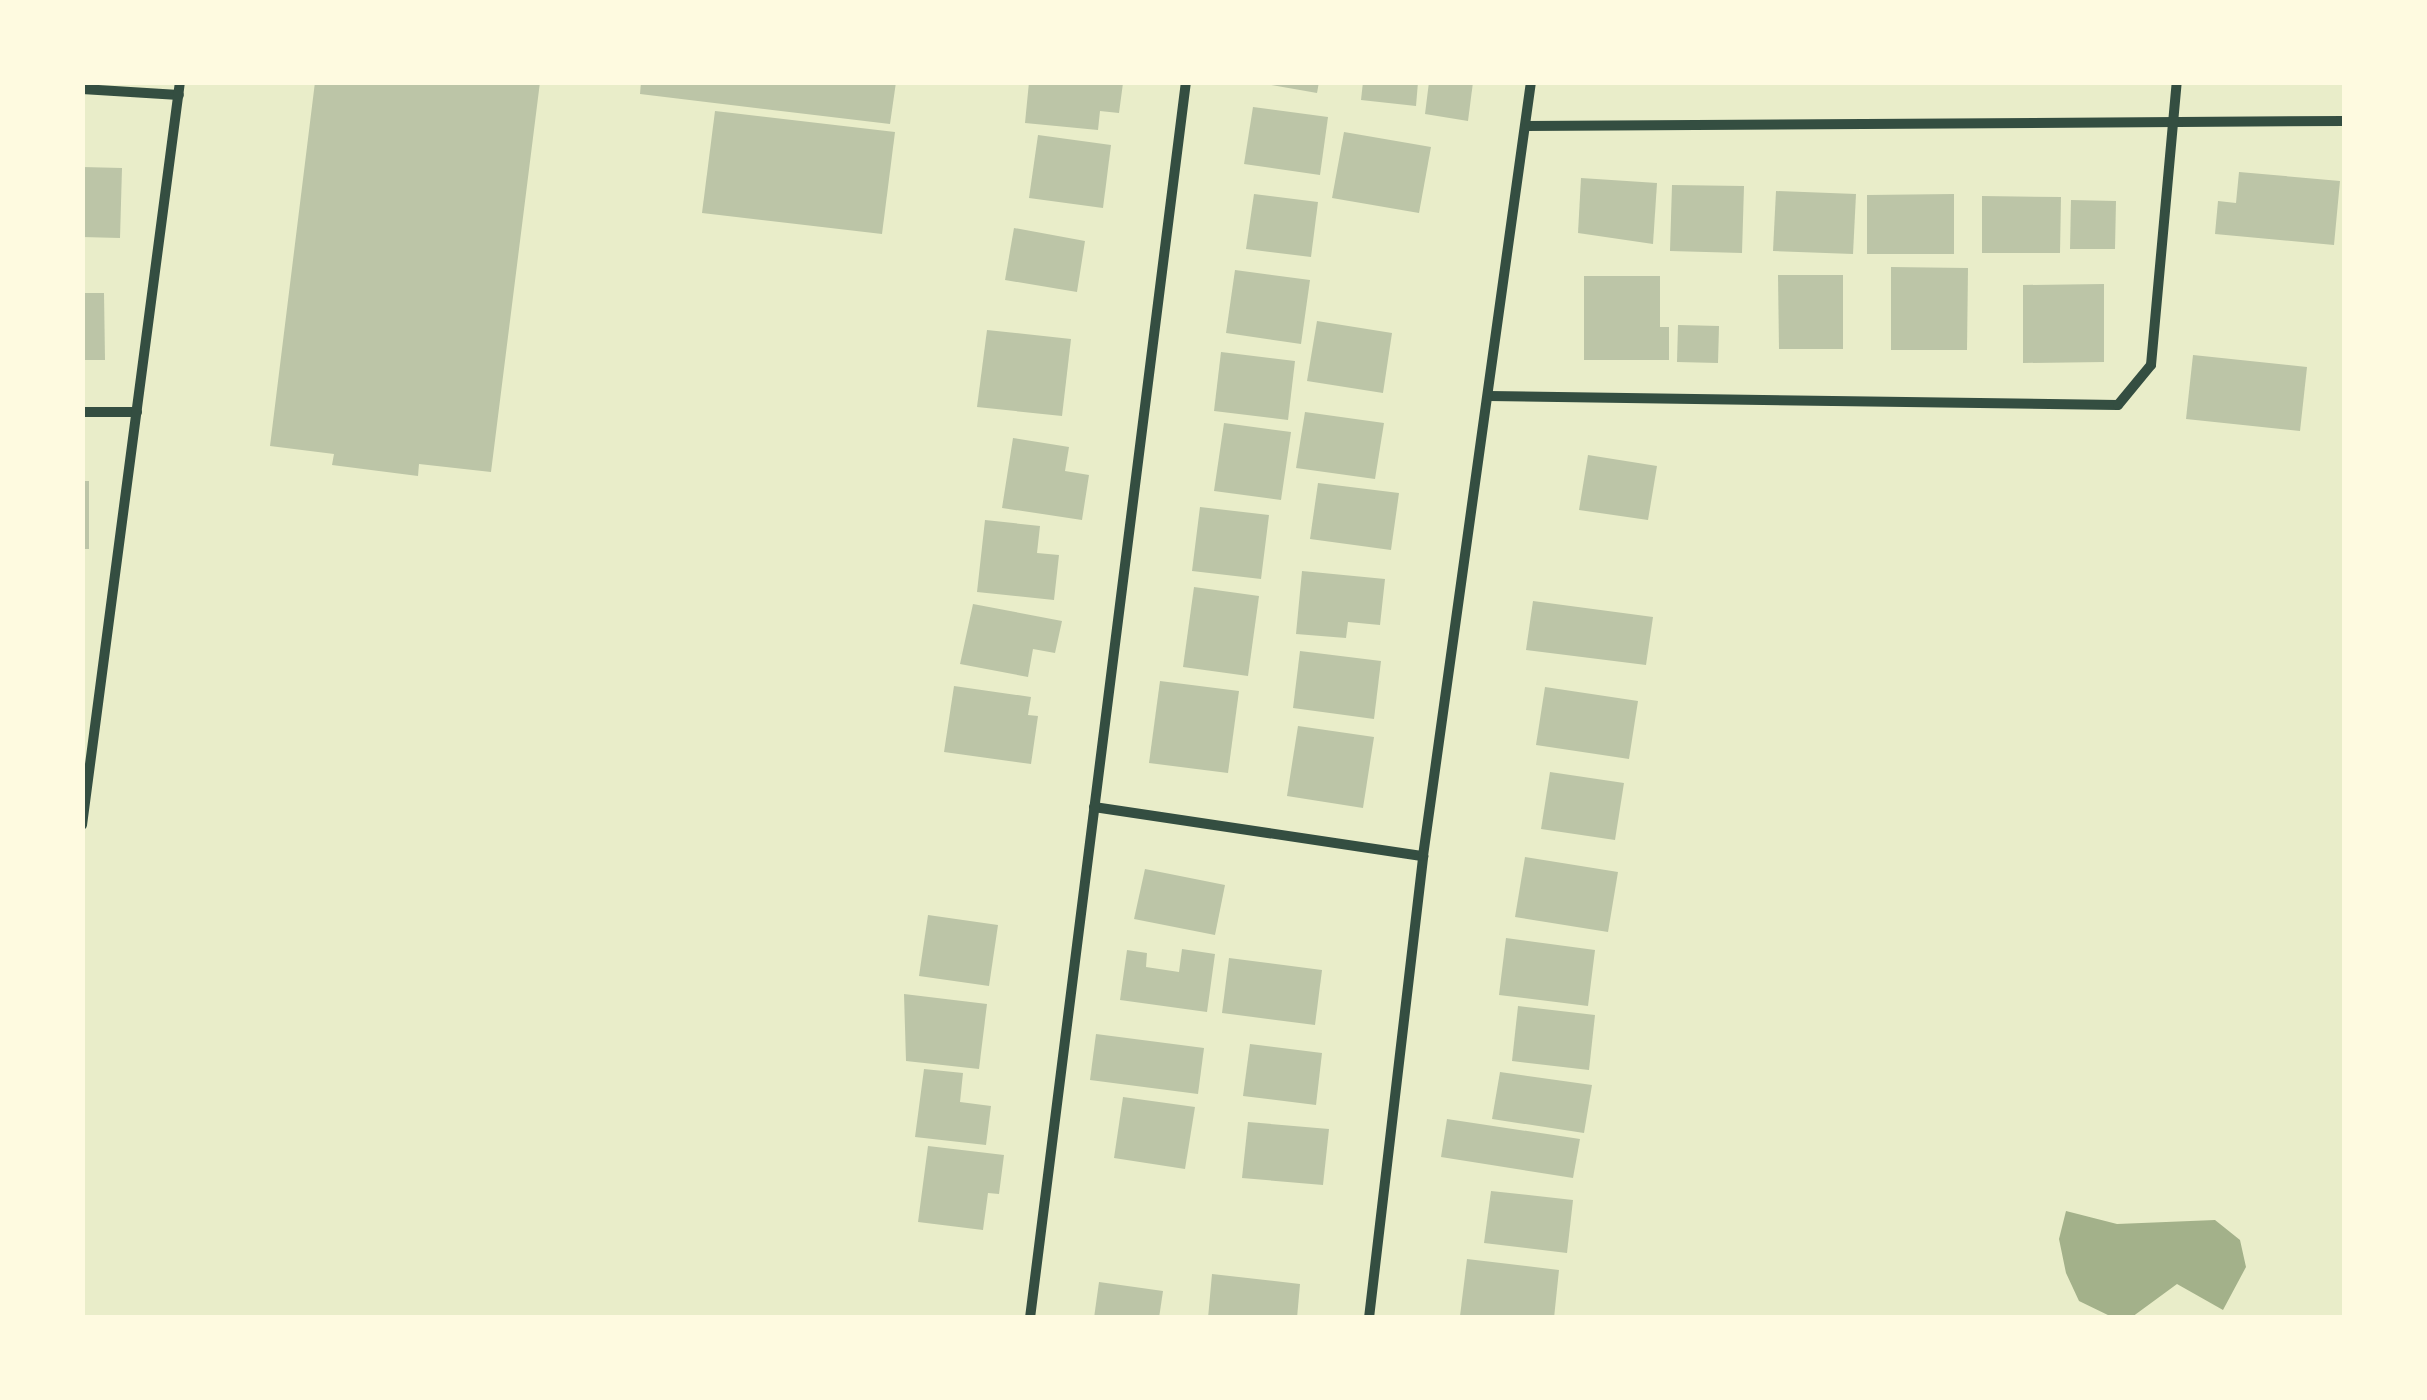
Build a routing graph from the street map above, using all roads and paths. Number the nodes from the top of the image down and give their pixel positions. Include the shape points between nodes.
1 (1186, 82) edge
2 (1531, 82) edge
3 (2176, 82) edge
4 (82, 89) edge
5 (179, 89) edge
6 (2173, 121) junction
7 (2344, 121) edge
8 (1526, 126) junction
9 (1489, 396) junction
10 (82, 412) edge
11 (137, 412) junction
12 (88, 735) edge
13 (1094, 807) junction
14 (82, 825) edge
15 (1422, 856) junction
16 (1030, 1318) edge
17 (1369, 1318) edge

1 - 13 street
2 - 8 street
3 - 6 street
4 - 5 street
5 - 11 street
6 - 7 street
6 - 8 street
6 - 9 street via 2150,366 2118,405
8 - 9 street
9 - 15 street
10 - 11 street
11 - 12 street
12 - 14 street
13 - 15 street
13 - 16 street
15 - 17 street

